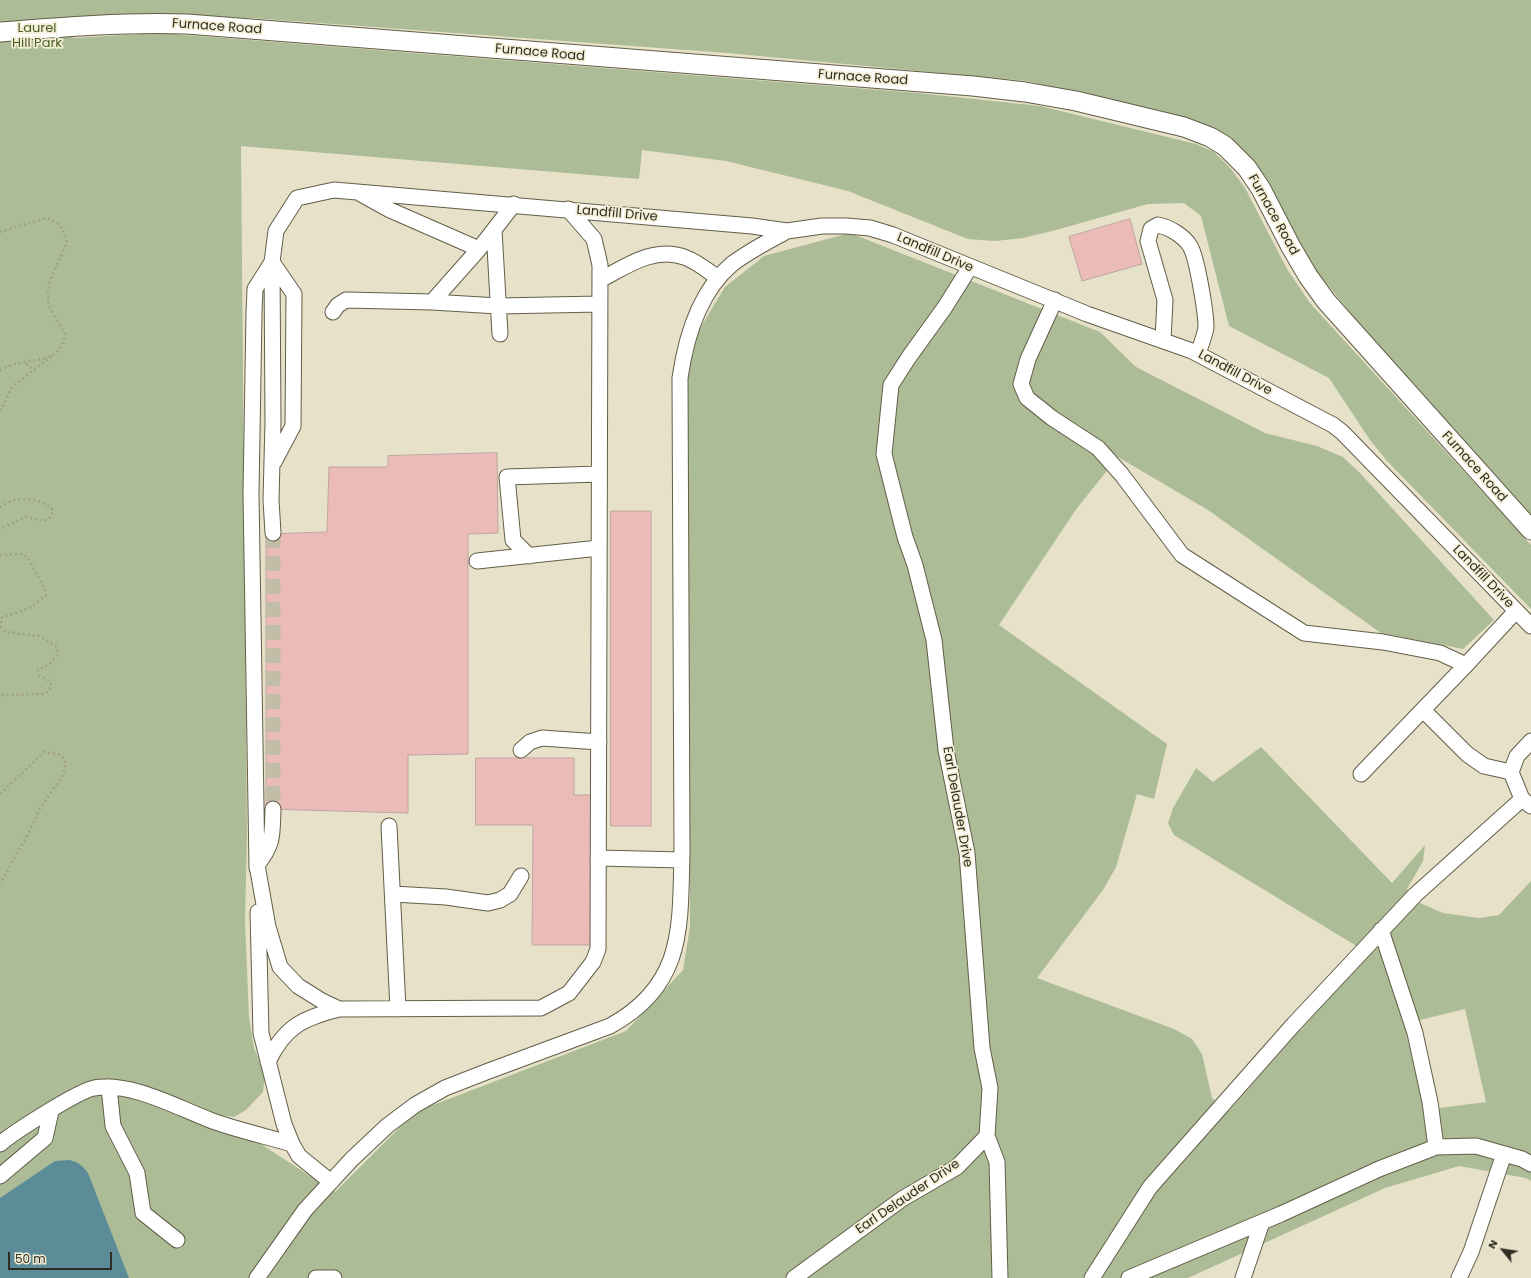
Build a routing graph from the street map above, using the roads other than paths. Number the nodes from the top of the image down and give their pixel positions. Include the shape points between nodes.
1 (0, 32) edge
2 (356, 191) junction
3 (514, 204) junction
4 (568, 209) junction
5 (494, 230) junction
6 (787, 231) junction
7 (479, 249) junction
8 (272, 262) junction
9 (970, 267) junction
10 (718, 278) junction
11 (600, 280) junction
12 (1055, 300) junction
13 (432, 302) junction
14 (600, 304) junction
15 (498, 306) junction
16 (333, 312) dead end
17 (500, 334) dead end
18 (1162, 340) junction
19 (1198, 353) junction
20 (272, 467) junction
21 (599, 474) junction
22 (1531, 530) edge
23 (273, 533) tunnel mouth
24 (599, 548) junction
25 (529, 556) junction
26 (477, 561) dead end
27 (1516, 611) junction
28 (1531, 626) edge
29 (1466, 666) junction
30 (1423, 710) junction
31 (1531, 741) edge
32 (599, 742) junction
33 (520, 750) dead end
34 (1511, 772) junction
35 (1361, 774) dead end
36 (1527, 803) edge
37 (273, 809) tunnel mouth
38 (390, 826) dead end
39 (598, 858) junction
40 (682, 860) junction
41 (257, 864) junction
42 (521, 876) dead end
43 (392, 894) junction
44 (1381, 930) junction
45 (338, 1009) junction
46 (398, 1009) junction
47 (268, 1062) junction
48 (108, 1087) junction
49 (51, 1111) junction
50 (987, 1136) junction
51 (0, 1144) edge
52 (292, 1144) junction
53 (1436, 1147) junction
54 (1504, 1154) junction
55 (1531, 1164) edge
56 (0, 1176) edge
57 (331, 1182) junction
58 (1262, 1222) junction
59 (177, 1240) dead end
60 (257, 1278) edge
61 (316, 1278) edge
62 (334, 1278) edge
63 (794, 1278) edge
64 (1000, 1278) edge
65 (1092, 1278) edge
66 (1129, 1278) edge
67 (1243, 1278) edge
68 (1459, 1278) edge

1 - 22 main road, Furnace Road via 82,25 187,24 973,86 1076,101 1196,131 1225,146 1247,168 1308,276 1326,301
2 - 3 street, Landfill Drive
2 - 7 street via 390,210
2 - 8 street, Landfill Drive via 334,190 297,198 276,231
3 - 4 street, Landfill Drive
3 - 5 street
4 - 6 street, Landfill Drive
4 - 11 street via 594,239 600,265
5 - 7 street
5 - 15 street
6 - 9 street, Landfill Drive via 822,226 870,228
6 - 10 street via 739,260
7 - 13 street
8 - 20 street, Landfill Drive
8 - 20 street via 294,294 292,426
8 - 41 street via 255,290 254,313 252,494
9 - 12 street, Landfill Drive
9 - 50 street, Earl Delauder Drive via 892,385 884,454 934,640 946,750 967,853 982,1048 990,1088
10 - 11 street via 696,262 684,257 662,254 641,259
10 - 40 street via 697,312 688,337 680,378
11 - 14 street
12 - 18 street, Landfill Drive
12 - 29 street via 1028,359 1021,384 1027,398 1098,448 1122,475 1182,555 1304,633 1383,642 1440,653
13 - 15 street
13 - 16 street via 346,300
14 - 15 street
14 - 21 street
15 - 17 street
18 - 19 street, Landfill Drive
18 - 19 street via 1165,300 1148,241 1151,230 1158,225 1179,235 1191,246 1202,290 1206,328
19 - 27 street, Landfill Drive via 1342,432
20 - 23 street, Landfill Drive
21 - 24 street
21 - 25 street via 507,477 513,540
24 - 25 street
24 - 32 street
25 - 26 street
27 - 28 street, Landfill Drive
27 - 29 street
29 - 30 street
30 - 34 street via 1467,754 1484,766
30 - 35 street
31 - 34 street via 1517,756
32 - 33 street via 542,738 530,742
32 - 39 street
34 - 36 street
36 - 44 street via 1415,894
37 - 41 street via 272,841
38 - 43 street
39 - 40 street
39 - 46 street via 598,949 593,962 569,993 541,1008
40 - 57 street via 680,925 676,948 665,974 644,1002 610,1026 445,1088 415,1105 387,1126
41 - 45 street via 268,927 280,967 298,986
41 - 47 street via 261,1033
42 - 43 street via 510,894 488,903 446,897
43 - 46 street
44 - 53 street via 1415,1032 1430,1102
44 - 65 street via 1150,1186
45 - 46 street
45 - 47 street via 312,1016 289,1031 276,1044
47 - 52 street via 284,1124
48 - 49 street via 93,1088
48 - 52 street via 132,1090 212,1120
48 - 59 street via 113,1126 137,1173 143,1212
49 - 51 street
49 - 56 street via 45,1138
50 - 63 street, Earl Delauder Drive via 957,1167 902,1199
50 - 64 street via 997,1162
52 - 57 street via 299,1156
53 - 54 street via 1476,1146
53 - 58 street via 1379,1169
54 - 55 street
54 - 68 street via 1471,1252
57 - 60 street via 305,1210
58 - 66 street
58 - 67 street
61 - 62 street

